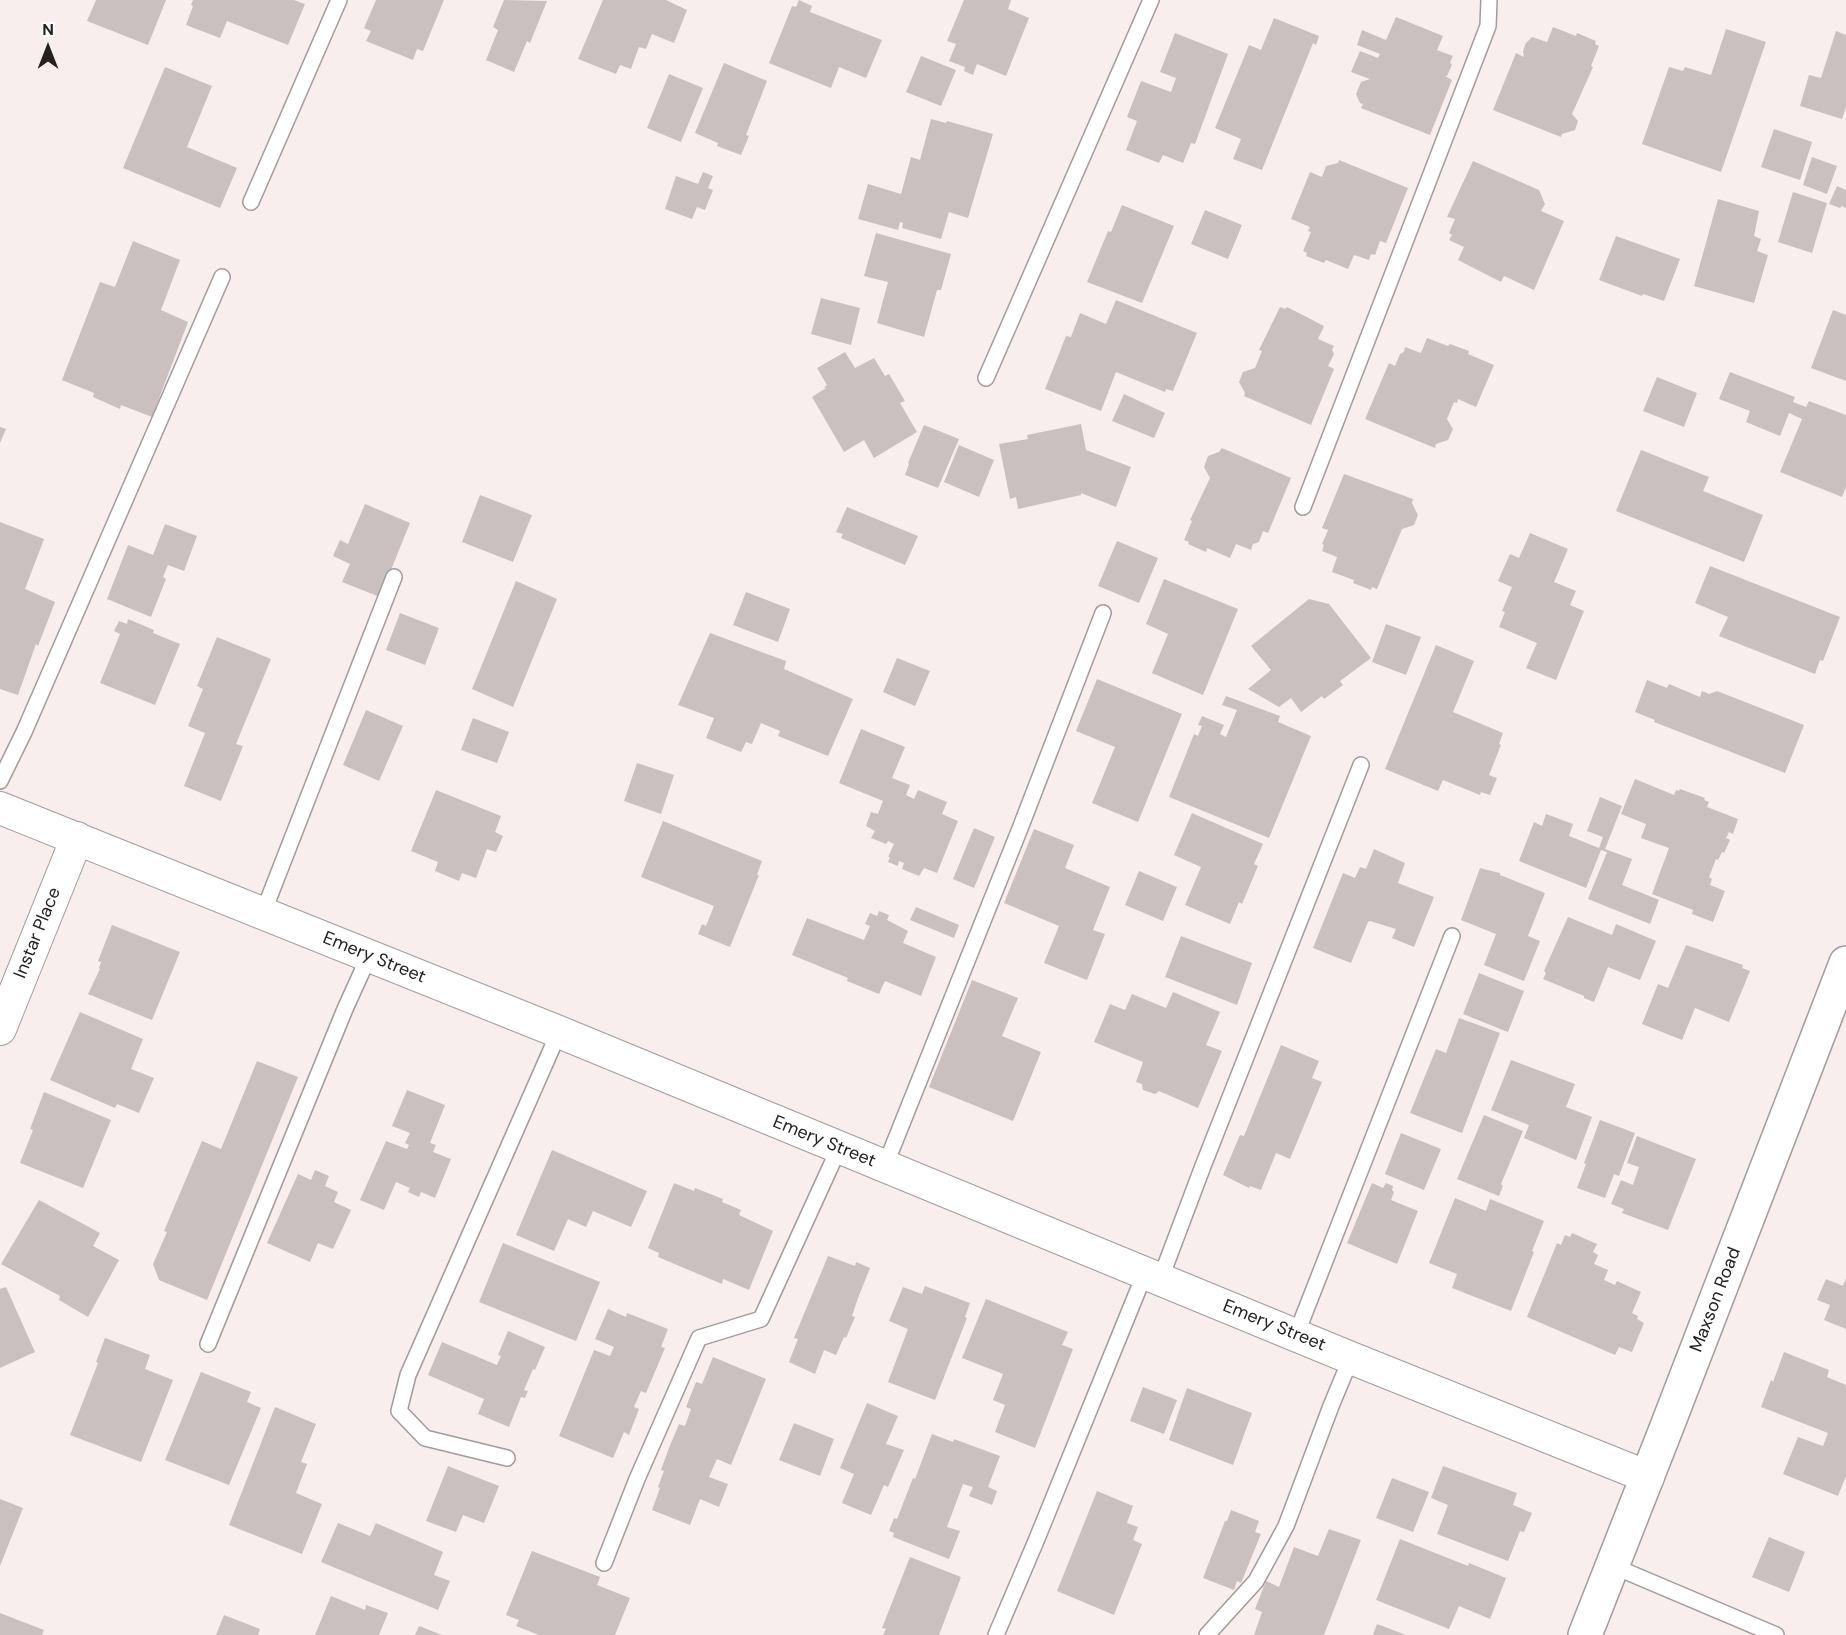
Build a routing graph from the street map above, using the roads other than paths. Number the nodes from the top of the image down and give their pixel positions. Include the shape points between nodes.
1 (339, 0) edge
2 (1151, 0) edge
3 (1489, 0) edge
4 (251, 202) dead end
5 (222, 277) dead end
6 (986, 378) dead end
7 (1303, 507) dead end
8 (394, 577) dead end
9 (1103, 613) dead end
10 (1361, 765) dead end
11 (0, 782) edge
12 (0, 808) edge
13 (77, 838) junction
14 (263, 913) junction
15 (1452, 936) dead end
16 (369, 956) junction
17 (1846, 963) edge
18 (0, 1029) edge
19 (558, 1032) junction
20 (839, 1148) junction
21 (885, 1167) junction
22 (1153, 1276) junction
23 (1296, 1335) junction
24 (208, 1344) dead end
25 (1352, 1358) junction
26 (507, 1458) dead end
27 (1648, 1477) junction
28 (604, 1563) dead end
29 (1613, 1566) junction
30 (996, 1635) edge
31 (1207, 1635) edge
32 (1585, 1635) edge
33 (1776, 1635) edge

1 - 4 lane
2 - 6 lane
3 - 7 lane via 1488,26
5 - 11 lane
8 - 14 lane
9 - 21 lane
10 - 22 lane via 1207,1155
12 - 13 street, Emery Street
13 - 14 street, Emery Street
13 - 18 street, Instar Place
14 - 16 street, Emery Street
15 - 23 lane
16 - 19 street, Emery Street
16 - 24 lane
17 - 27 street, Maxson Road
19 - 20 street, Emery Street
19 - 26 lane via 408,1375 399,1411 425,1438
20 - 21 street, Emery Street
20 - 28 lane via 761,1319 699,1338
21 - 22 street, Emery Street
22 - 23 street, Emery Street
22 - 30 lane
23 - 25 street, Emery Street
25 - 27 street, Emery Street
25 - 31 lane via 1286,1526 1256,1581
27 - 29 street, Maxson Road
29 - 32 street, Maxson Road
29 - 33 lane

